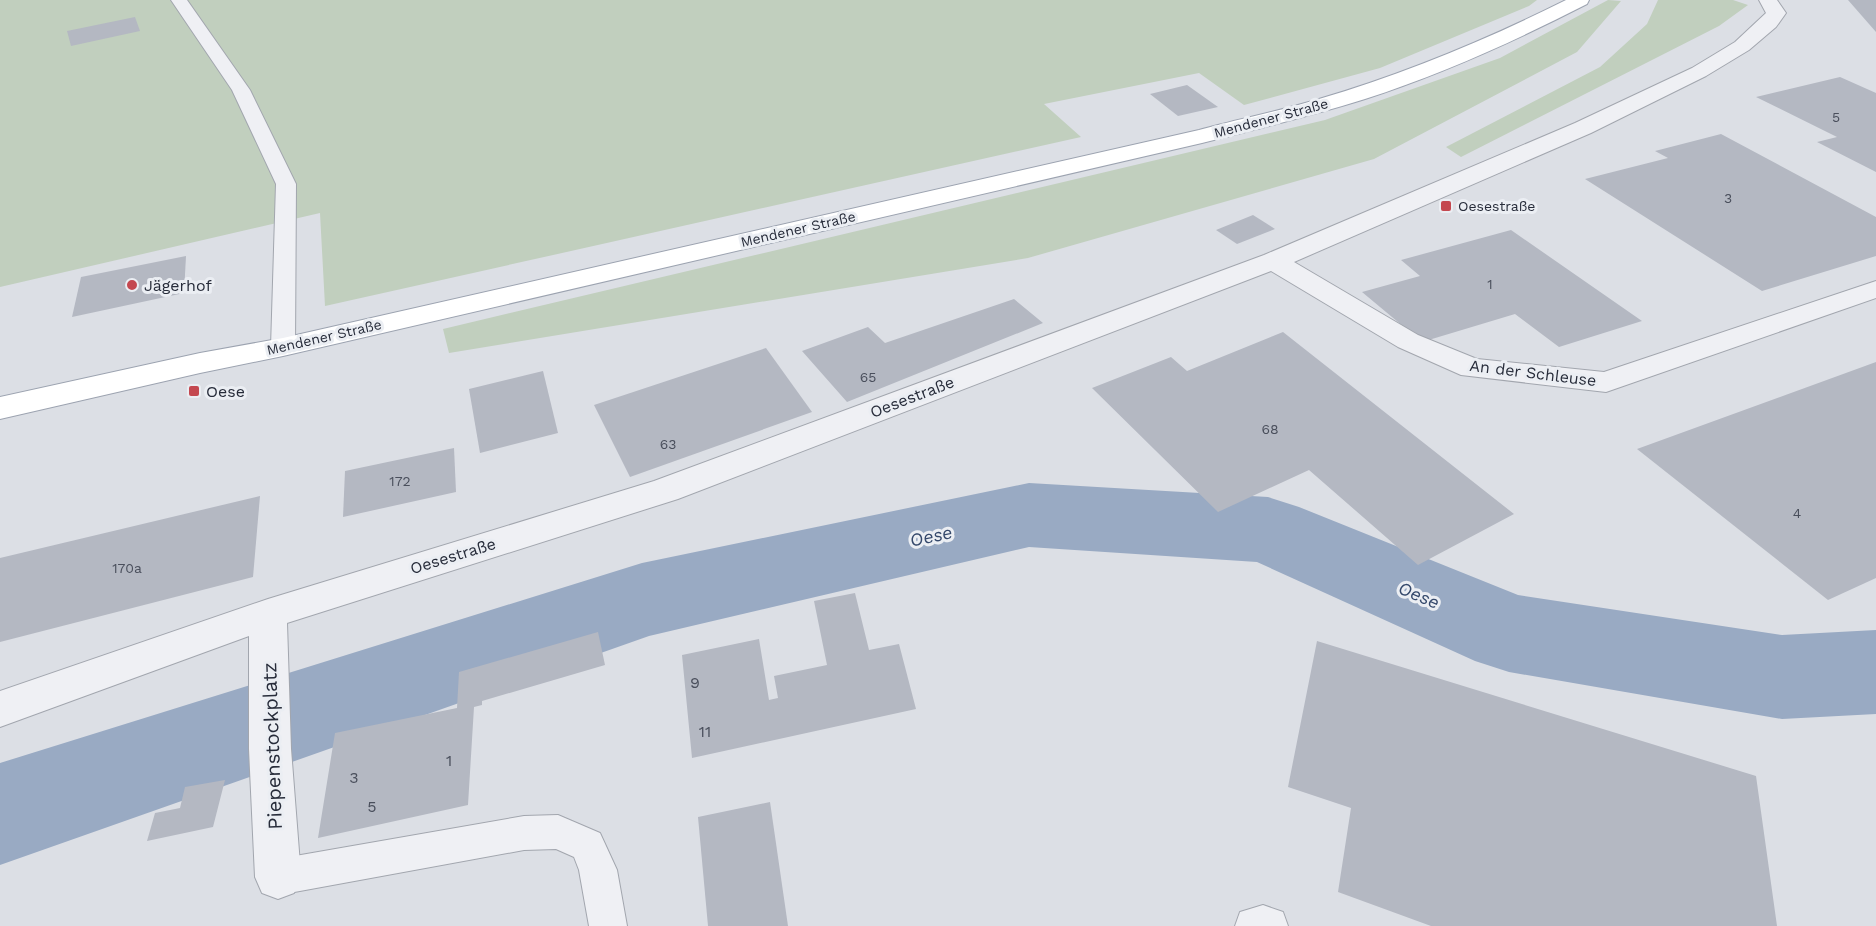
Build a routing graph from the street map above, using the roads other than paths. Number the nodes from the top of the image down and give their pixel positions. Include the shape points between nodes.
1 (179, 0) edge
2 (1580, 0) edge
3 (1768, 0) edge
4 (1273, 261) junction
5 (1876, 289) edge
6 (282, 347) junction
7 (0, 408) edge
8 (268, 614) junction
9 (0, 709) edge
10 (278, 878) joint
11 (608, 926) edge
12 (1254, 926) edge
13 (1269, 926) edge

1 - 6 lane via 241,90 286,184
2 - 6 main road, Mendener Straße via 1505,38 1327,104
3 - 4 street, Oesestraße via 1776,13 1769,23 1742,46 1699,72 1583,128
4 - 5 street, An der Schleuse via 1408,341 1472,368 1606,382
4 - 8 street, Oesestraße via 666,490
6 - 7 main road, Mendener Straße
8 - 9 street, Oesestraße
8 - 10 street, Piepenstockplatz via 270,749
10 - 11 lane via 524,833 558,832 587,845 598,870
12 - 13 lane

